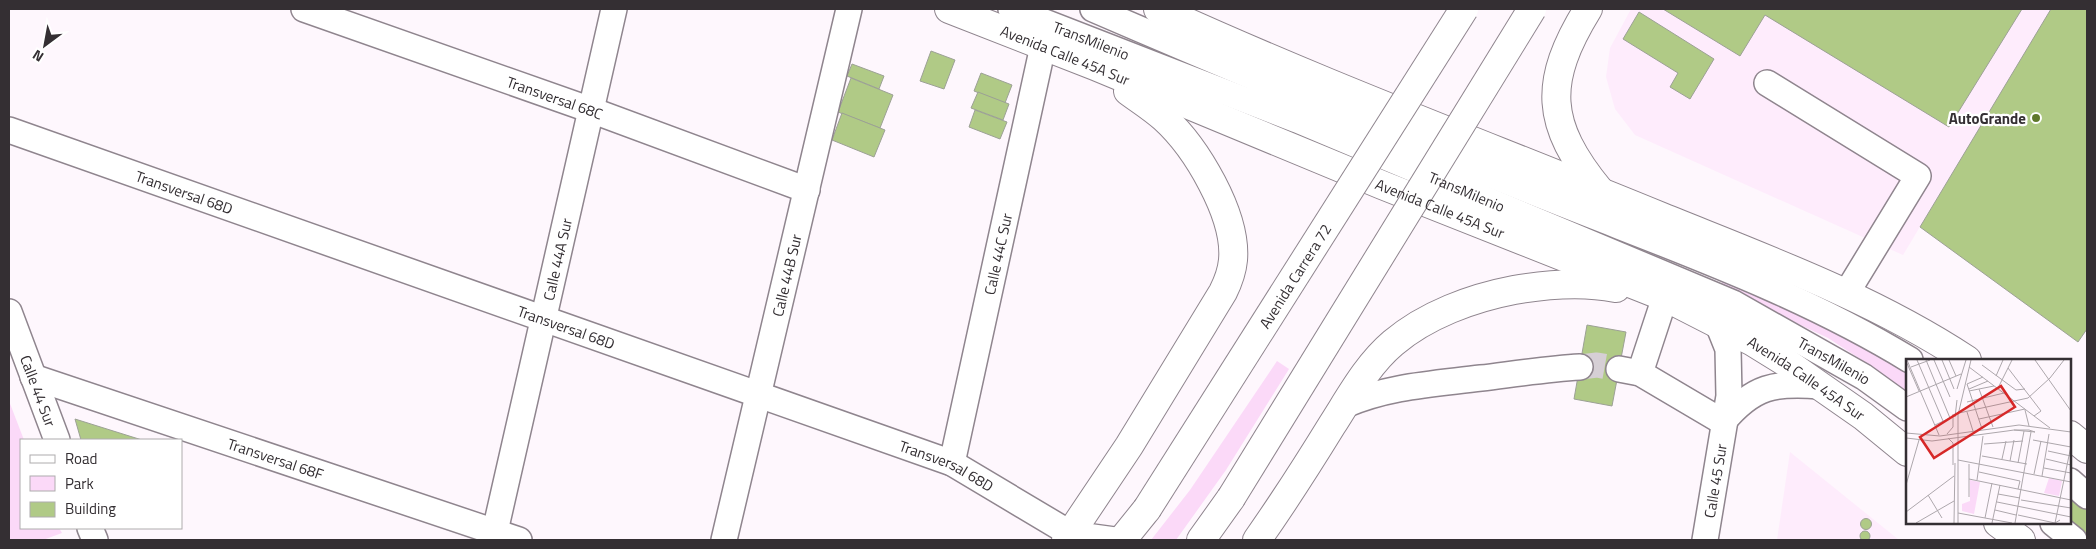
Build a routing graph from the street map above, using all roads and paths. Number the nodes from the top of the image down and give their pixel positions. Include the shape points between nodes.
1 (614, 9) edge
2 (849, 9) edge
3 (949, 9) edge
4 (1011, 9) edge
5 (1093, 9) edge
6 (1158, 9) edge
7 (1464, 9) edge
8 (1532, 9) edge
9 (1588, 9) edge
10 (315, 11) edge
11 (1043, 46) junction
12 (1094, 66) junction
13 (1767, 83) dead end
14 (591, 110) junction
15 (9, 130) edge
16 (806, 190) junction
17 (1601, 192) junction
18 (1846, 294) junction
19 (1665, 297) junction
20 (9, 312) edge
21 (543, 319) junction
22 (1718, 324) junction
23 (1908, 359) edge
24 (1964, 359) edge
25 (1580, 367) tunnel mouth
26 (33, 377) junction
27 (1820, 386) junction
28 (759, 394) junction
29 (1345, 405) junction
30 (1906, 407) edge
31 (1723, 422) junction
32 (2071, 436) edge
33 (57, 439) edge
34 (2087, 449) edge
35 (1906, 451) edge
36 (952, 463) junction
37 (2071, 482) edge
38 (2087, 496) edge
39 (1999, 524) edge
40 (2054, 524) edge
41 (494, 536) edge
42 (1068, 537) edge
43 (519, 540) edge
44 (724, 540) edge
45 (1115, 540) edge
46 (1122, 540) edge
47 (1202, 540) edge
48 (1258, 540) edge
49 (1705, 540) edge
50 (2021, 540) edge
51 (2074, 540) edge

1 - 14 street, Calle 44A Sur
2 - 16 street, Calle 44B Sur
3 - 11 highway, Avenida Calle 45A Sur
4 - 30 street, TransMilenio via 1296,120 1733,303 1864,377
5 - 23 street, TransMilenio via 1741,276 1835,317
6 - 17 highway via 1295,70
7 - 46 highway, Avenida Carrera 72, bridge via 1147,509
8 - 47 highway, bridge
9 - 17 highway via 1565,53 1558,74 1556,97 1566,144
10 - 14 street, Transversal 68C
11 - 12 highway, Avenida Calle 45A Sur
11 - 36 street, Calle 44C Sur
12 - 19 highway, Avenida Calle 45A Sur via 1373,182
12 - 42 highway via 1164,118 1193,153 1225,214 1232,239 1233,259 1223,292 1129,446
13 - 18 street via 1918,176
14 - 16 street, Transversal 68C
14 - 21 street, Calle 44A Sur
15 - 21 street, Transversal 68D
16 - 28 street, Calle 44B Sur
17 - 18 highway
18 - 24 highway via 1931,337
19 - 22 highway, Avenida Calle 45A Sur
19 - 29 highway via 1596,283 1528,288 1474,301 1427,320 1393,343 1377,359
19 - 31 street via 1629,371
20 - 26 street, Calle 44 Sur
21 - 28 street, Transversal 68D
21 - 41 street, Calle 44A Sur
22 - 27 highway, Avenida Calle 45A Sur via 1787,362
22 - 31 street, Calle 45 Sur via 1728,349 1730,369 1729,396
25 - 29 street via 1539,369 1397,388
26 - 33 street, Calle 44 Sur
26 - 41 street, Transversal 68F
27 - 31 street, Calle 45 Sur via 1788,384 1762,390 1734,409
27 - 35 highway, Avenida Calle 45A Sur
28 - 36 street, Transversal 68D
28 - 44 street, Calle 44B Sur
29 - 48 highway
31 - 49 street, Calle 45 Sur
32 - 34 highway
36 - 42 street, Transversal 68D
37 - 38 street
39 - 50 highway
40 - 51 street
41 - 43 street, Transversal 68F
42 - 45 street, Transversal 68D

